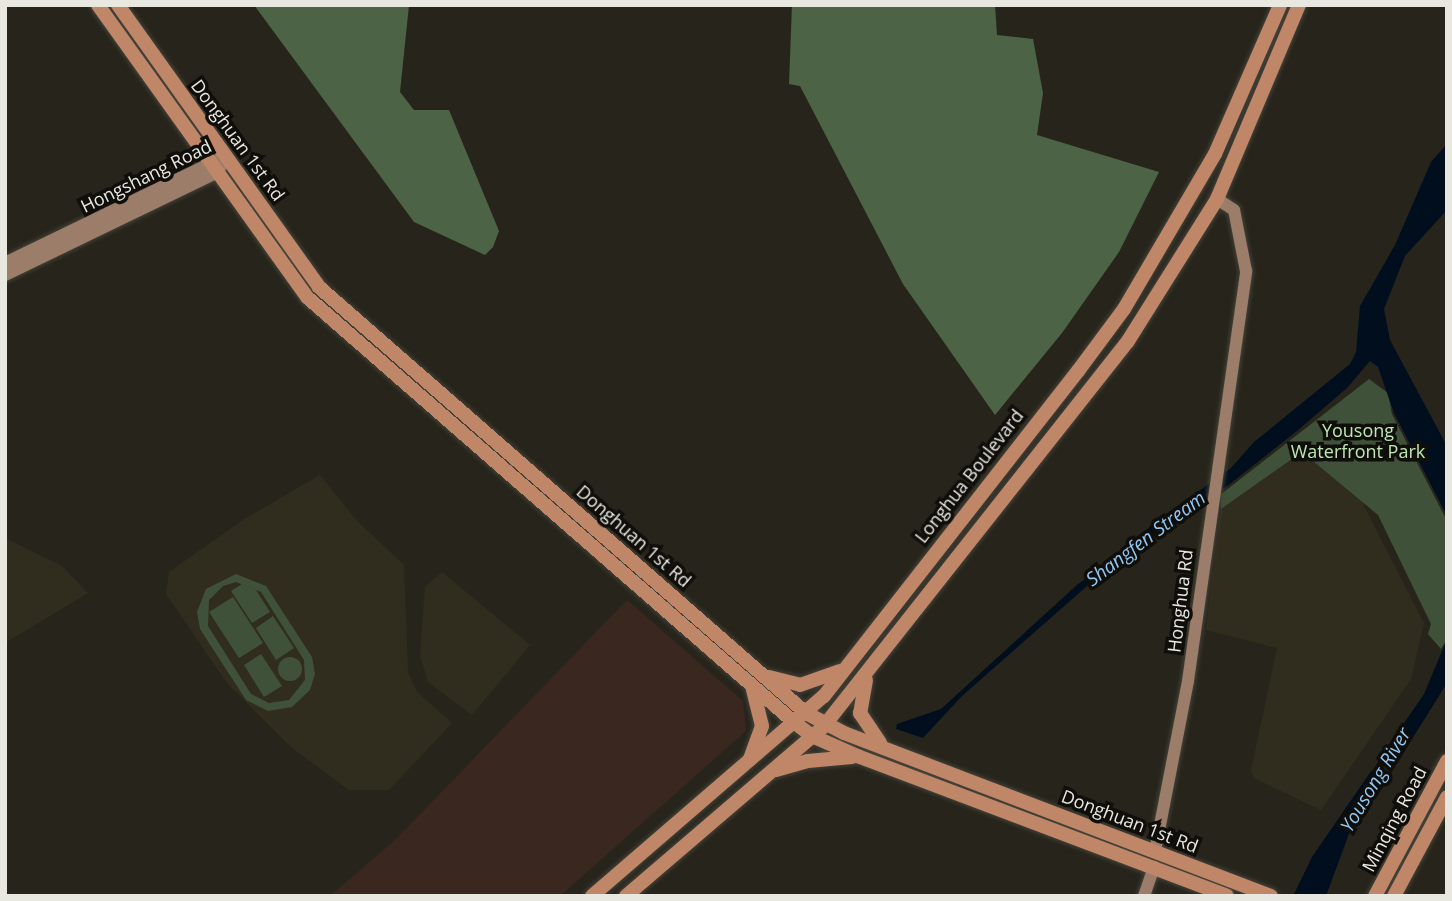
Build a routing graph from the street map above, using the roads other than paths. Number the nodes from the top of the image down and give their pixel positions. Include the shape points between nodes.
1 (98, 5) edge
2 (118, 5) edge
3 (1279, 5) edge
4 (1299, 5) edge
5 (226, 156) junction
6 (215, 167) junction
7 (1217, 199) junction
8 (5, 263) edge
9 (5, 275) edge
10 (844, 669) junction
11 (870, 670) junction
12 (761, 673) junction
13 (750, 684) junction
14 (801, 718) junction
15 (824, 726) junction
16 (812, 736) junction
17 (873, 741) junction
18 (860, 757) junction
19 (1447, 761) edge
20 (747, 765) junction
21 (770, 772) junction
22 (1447, 797) edge
23 (1155, 851) junction
24 (1154, 867) junction
25 (1382, 882) junction
26 (1396, 893) edge
27 (592, 896) edge
28 (626, 896) edge
29 (1144, 896) edge
30 (1227, 896) edge
31 (1271, 896) edge
32 (1368, 896) edge
33 (1376, 896) edge

1 - 6 main road, Donghuan 1st Rd
2 - 5 main road, Donghuan 1st Rd
3 - 10 main road, Longhua Boulevard via 1215,154 1124,309
4 - 7 main road
5 - 6 street, Hongshang Road
5 - 12 main road, Donghuan 1st Rd via 320,287
6 - 8 street, Hongshang Road
6 - 9 street, Hongshang Road
6 - 13 main road, Donghuan 1st Rd via 308,298
7 - 11 main road via 1128,341
7 - 23 street, Honghua Rd via 1234,210 1246,271 1188,681
10 - 12 main road via 800,685
10 - 14 main road, Longhua Boulevard
11 - 15 main road
11 - 17 main road via 859,708
12 - 14 main road, Donghuan 1st Rd
13 - 14 main road, Donghuan 1st Rd
13 - 20 main road via 761,726
14 - 15 main road, Donghuan 1st Rd
14 - 16 main road, Donghuan 1st Rd
14 - 20 main road, Longhua Boulevard
15 - 16 main road
15 - 17 main road, Donghuan 1st Rd
16 - 18 main road, Donghuan 1st Rd
16 - 21 main road
17 - 23 main road, Donghuan 1st Rd
18 - 21 main road via 822,758
18 - 24 main road, Donghuan 1st Rd
19 - 25 main road, Minqing Road
20 - 27 main road, Longhua Boulevard
21 - 28 main road
22 - 26 main road, Minqing Road
23 - 31 main road, Donghuan 1st Rd
24 - 29 street
24 - 30 main road, Donghuan 1st Rd
25 - 32 main road
25 - 33 main road, Minqing Road

